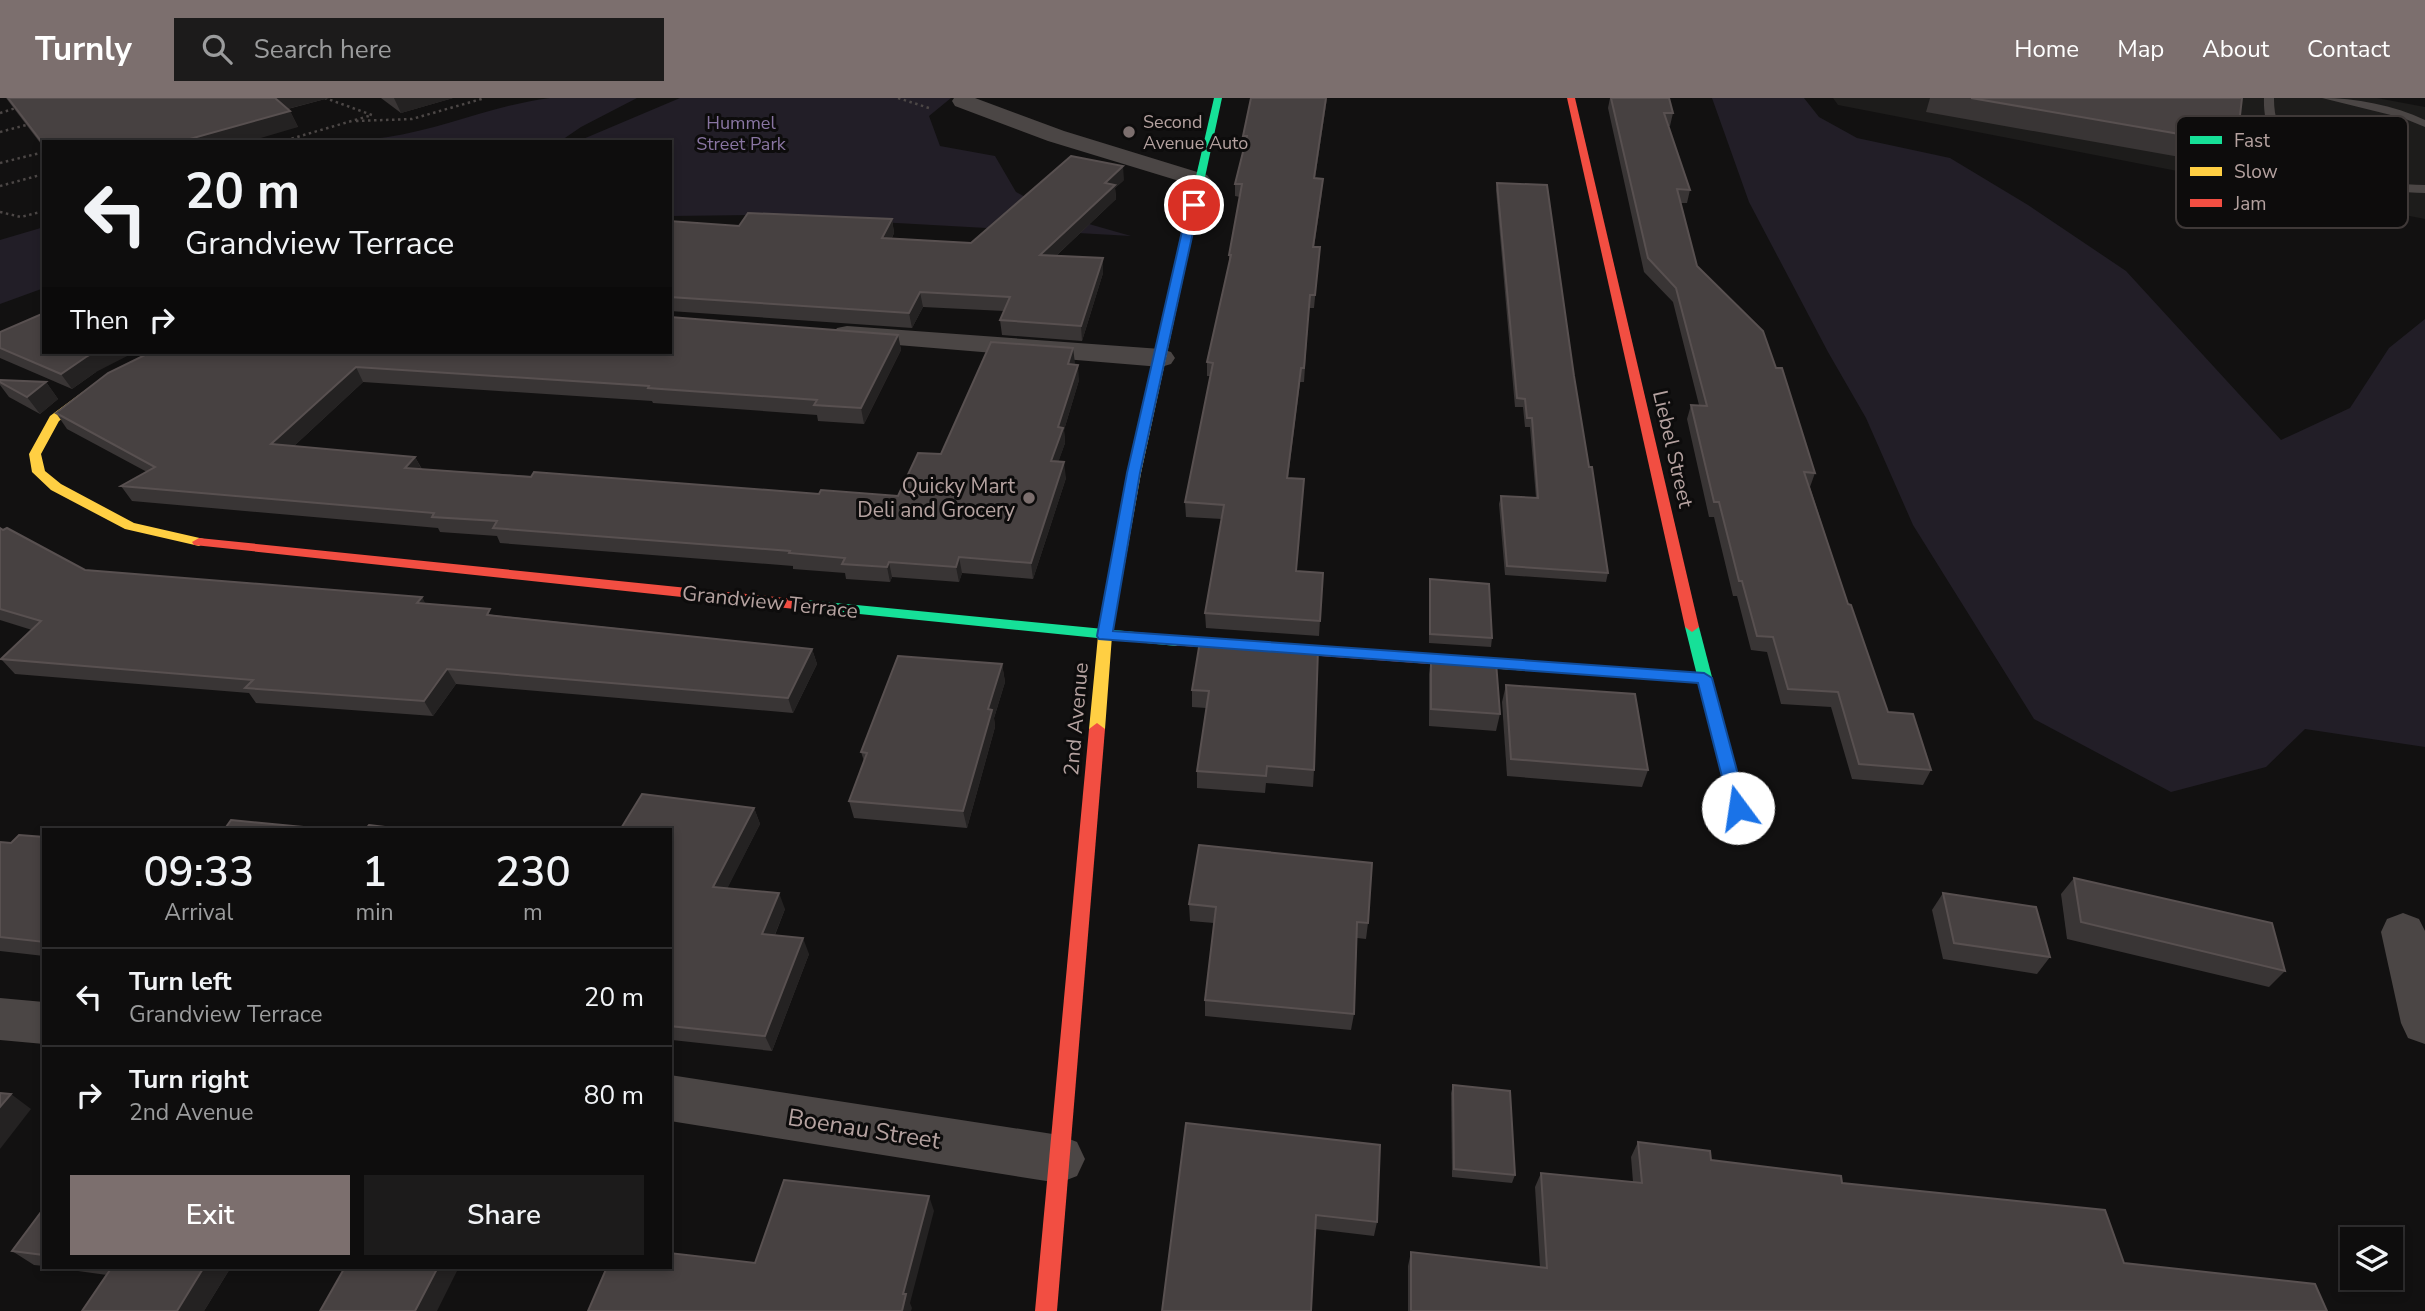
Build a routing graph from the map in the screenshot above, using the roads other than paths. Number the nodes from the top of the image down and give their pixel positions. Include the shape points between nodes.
1 (1218, 98) edge
2 (1571, 98) edge
3 (2269, 98) edge
4 (2327, 98) edge
5 (963, 101) dead end
6 (2268, 116) edge
7 (2406, 116) edge
8 (2408, 117) edge
9 (2425, 124) edge
10 (1199, 180) junction
11 (820, 332) edge
12 (158, 354) edge
13 (1161, 358) junction
14 (1105, 636) junction
15 (1704, 678) junction
16 (1738, 808) dead end
17 (2403, 932) dead end
18 (0, 1018) edge
19 (42, 1023) edge
20 (2425, 1023) edge
21 (672, 1098) edge
22 (1059, 1160) junction
23 (1046, 1311) edge

1 - 10 street, 2nd Avenue
2 - 15 street, Liebel Street
3 - 6 lane
4 - 7 lane
5 - 10 street via 1056,136
8 - 9 lane
10 - 13 street, 2nd Avenue
11 - 13 street
12 - 14 street, Grandview Terrace via 107,380 54,419 35,454 39,472 56,487 131,526 212,545
13 - 14 street, 2nd Avenue via 1133,473
14 - 15 street, Grandview Terrace
14 - 22 street, 2nd Avenue
15 - 16 street, Liebel Street
17 - 20 street
18 - 19 street
21 - 22 street, Boenau Street
22 - 23 street, 2nd Avenue

